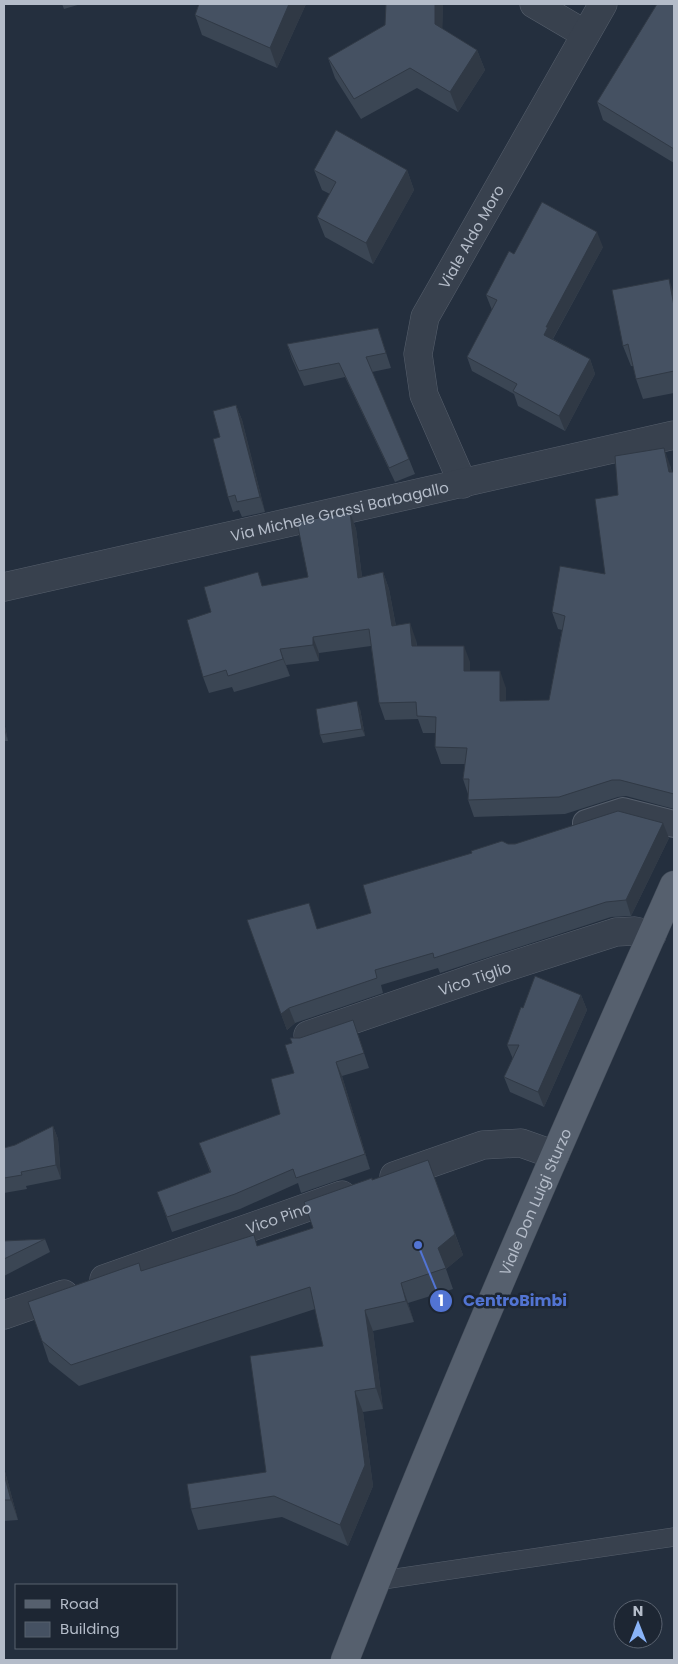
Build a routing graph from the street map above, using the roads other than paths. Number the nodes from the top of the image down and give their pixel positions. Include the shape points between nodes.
1 (534, 4) edge
2 (603, 4) edge
3 (585, 34) junction
4 (674, 435) edge
5 (462, 484) junction
6 (4, 587) edge
7 (674, 824) edge
8 (560, 831) edge
9 (674, 885) edge
10 (652, 935) junction
11 (300, 1038) edge
12 (555, 1155) junction
13 (4, 1315) edge
14 (674, 1537) edge
15 (376, 1581) junction
16 (345, 1660) edge

1 - 3 street
2 - 3 street, Viale Aldo Moro
3 - 5 street, Viale Aldo Moro via 425,317 418,354 424,395
4 - 5 street, Via Michele Grassi Barbagallo
5 - 6 street, Via Michele Grassi Barbagallo
7 - 8 street via 623,811
9 - 10 main road, Viale Don Luigi Sturzo
10 - 11 street, Vico Tiglio via 635,931 616,932
10 - 12 main road, Viale Don Luigi Sturzo
12 - 13 street, Vico Pino via 521,1143 483,1144
12 - 15 main road, Viale Don Luigi Sturzo
14 - 15 lane
15 - 16 main road, Viale Don Luigi Sturzo

